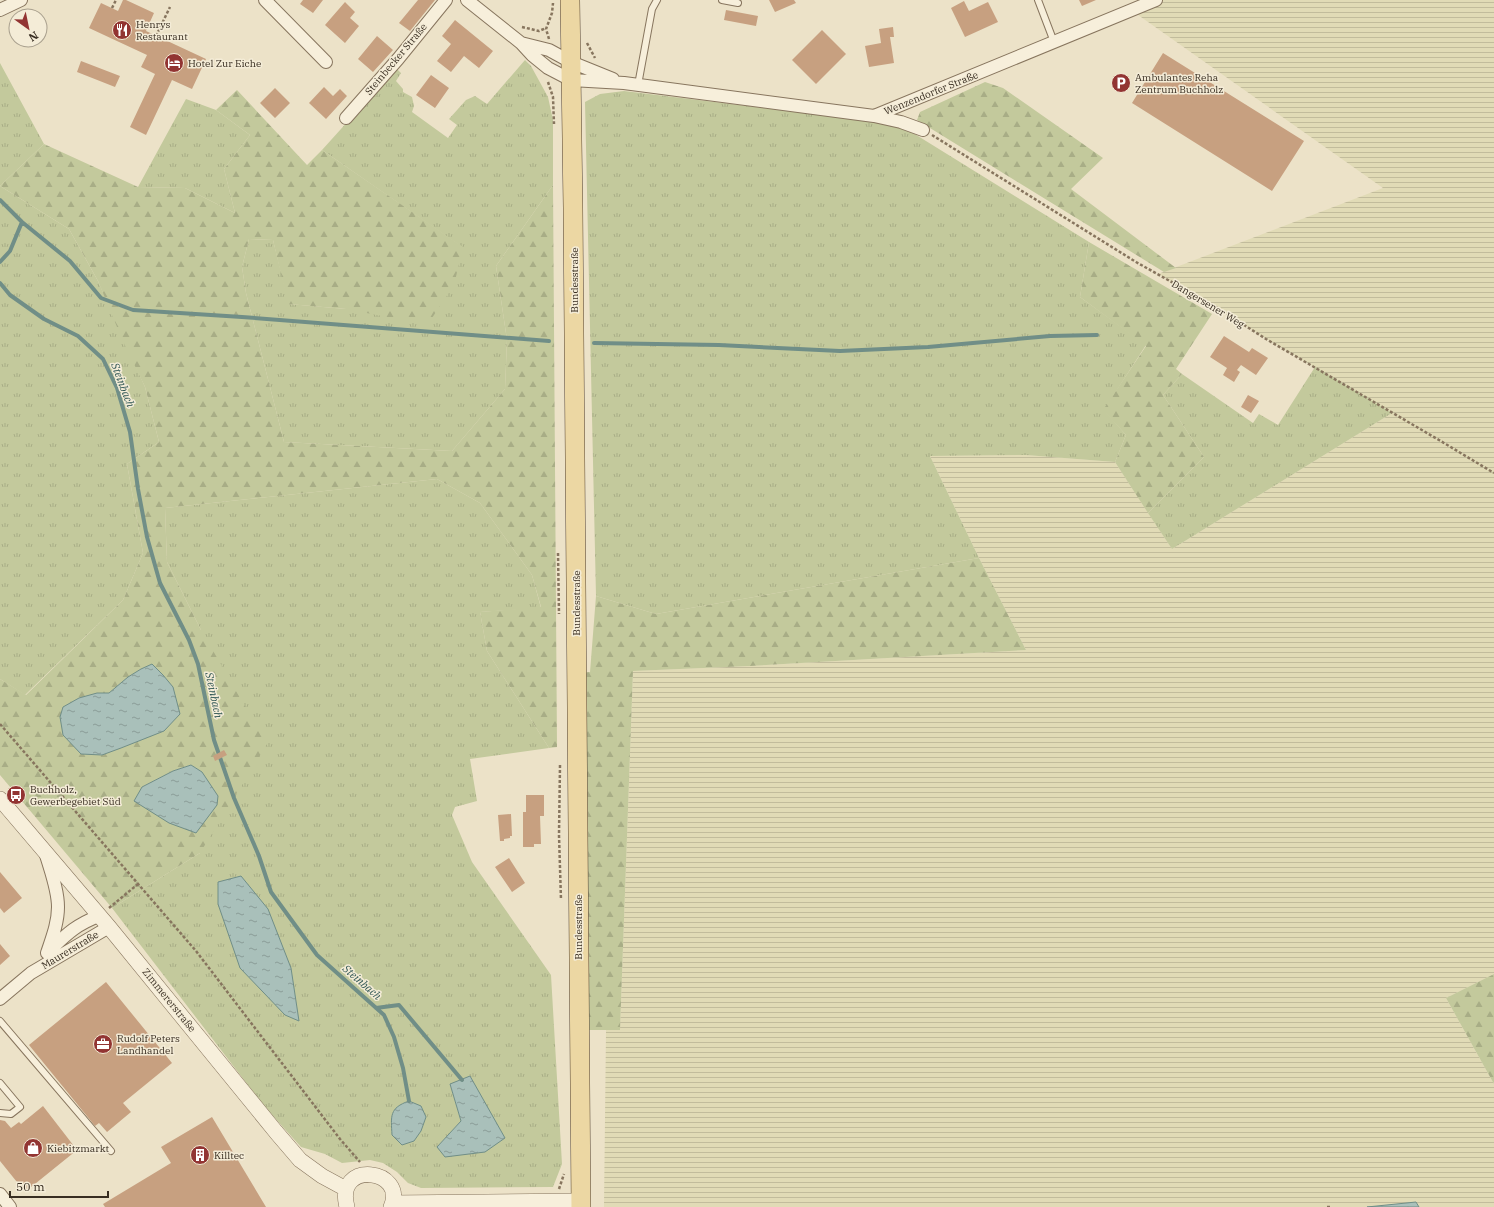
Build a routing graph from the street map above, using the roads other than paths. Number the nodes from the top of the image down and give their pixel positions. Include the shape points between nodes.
1 (21, 0) edge
2 (266, 0) edge
3 (446, 0) edge
4 (467, 0) edge
5 (657, 0) edge
6 (722, 0) edge
7 (1038, 0) edge
8 (1156, 0) edge
9 (564, 1) edge
10 (738, 3) dead end
11 (1129, 5) edge
12 (0, 10) edge
13 (1054, 42) junction
14 (521, 43) junction
15 (326, 62) dead end
16 (571, 71) junction
17 (624, 83) junction
18 (638, 85) junction
19 (874, 116) junction
20 (346, 118) dead end
21 (927, 132) road end
22 (0, 799) edge
23 (45, 851) junction
24 (104, 921) junction
25 (47, 953) junction
26 (31, 973) junction
27 (0, 999) edge
28 (0, 1021) edge
29 (0, 1083) edge
30 (0, 1113) edge
31 (111, 1151) dead end
32 (346, 1189) junction
33 (0, 1194) edge
34 (536, 1204) edge
35 (581, 1204) edge
36 (392, 1205) edge
37 (10, 1207) edge
38 (347, 1207) edge

1 - 12 street
2 - 15 street
3 - 20 street, Steinbecker Straße
4 - 14 street
5 - 18 lane via 652,9
6 - 10 lane
7 - 13 lane
8 - 11 street, Wenzendorfer Straße
9 - 16 main road, Bundesstraße
11 - 13 street, Wenzendorfer Straße
13 - 19 street, Wenzendorfer Straße
14 - 16 street via 549,50
14 - 16 street via 548,68
16 - 17 street, Wenzendorfer Straße
16 - 17 street, Wenzendorfer Straße
16 - 35 main road, Bundesstraße
17 - 18 street, Wenzendorfer Straße
18 - 19 street, Wenzendorfer Straße
19 - 21 street via 901,122
22 - 23 street, Zimmererstraße
23 - 24 street, Zimmererstraße
23 - 25 street, Maurerstraße via 58,907 56,928
24 - 25 street, Maurerstraße via 84,921
24 - 26 street, Maurerstraße
24 - 32 street, Zimmererstraße via 300,1160
25 - 26 street, Maurerstraße
26 - 27 street, Maurerstraße
28 - 31 lane
29 - 30 lane via 20,1107 11,1114
32 - 36 street via 358,1176 375,1174 389,1185 393,1193
32 - 38 street
33 - 37 street
34 - 35 street
34 - 36 street

